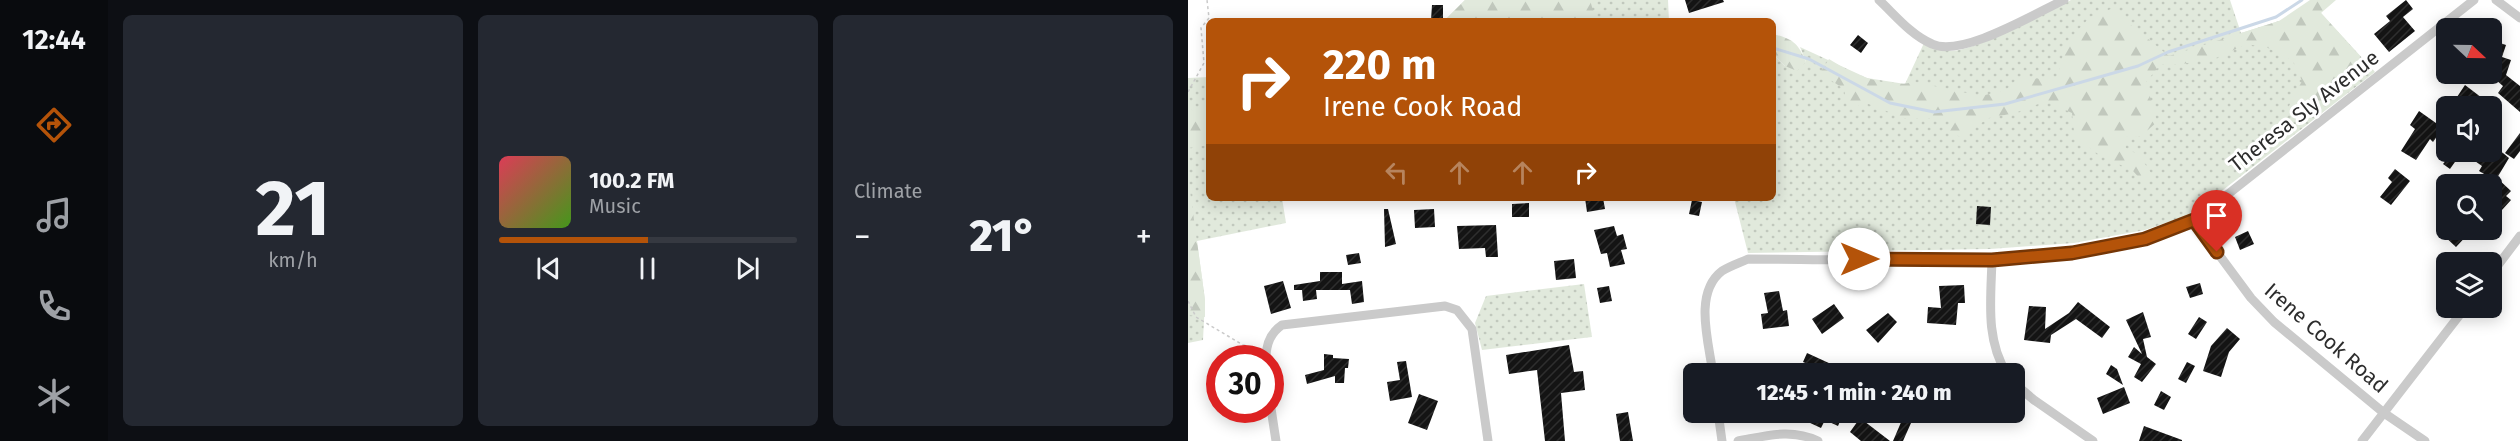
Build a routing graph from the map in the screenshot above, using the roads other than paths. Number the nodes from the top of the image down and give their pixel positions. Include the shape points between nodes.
1 (1879, 0) edge
2 (2064, 0) edge
3 (2474, 0) edge
4 (2496, 0) edge
5 (2520, 18) edge
6 (2194, 220) junction
7 (2520, 236) edge
8 (1992, 260) junction
9 (2502, 260) edge
10 (2457, 318) edge
11 (1268, 345) edge
12 (1712, 363) edge
13 (2001, 363) edge
14 (2025, 392) edge
15 (2384, 413) junction
16 (1273, 423) edge
17 (1720, 423) edge
18 (1276, 441) edge
19 (1488, 441) edge
20 (1722, 441) edge
21 (1738, 441) edge
22 (1818, 441) edge
23 (2093, 441) edge
24 (2362, 441) edge
25 (2424, 441) edge

1 - 2 street via 1919,37 1934,46 1952,48 1974,42
3 - 6 street, Theresa Sly Avenue
4 - 5 street
6 - 8 street, Theresa Sly Avenue via 2145,239 2072,253
6 - 15 street, Irene Cook Road via 2251,298 2274,322
7 - 9 street
8 - 12 street, Theresa Sly Avenue via 1748,259 1721,272 1704,306
8 - 13 street via 1990,321
10 - 15 street
11 - 19 street via 1270,336 1282,325 1445,306 1457,310 1472,328
14 - 23 street
15 - 24 street
15 - 25 street, Irene Cook Road
16 - 18 street
17 - 20 street
21 - 22 street via 1781,433 1805,435

